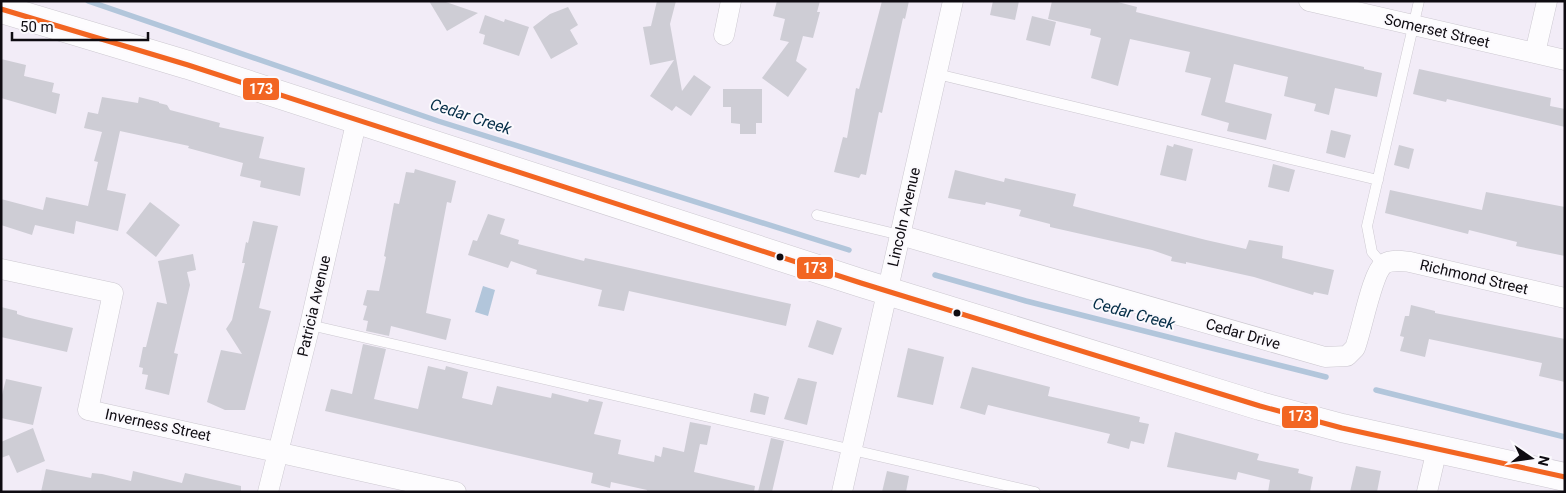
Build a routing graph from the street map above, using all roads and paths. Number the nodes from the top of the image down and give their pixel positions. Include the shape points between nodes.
1 (731, 1) edge
2 (953, 1) edge
3 (1310, 1) edge
4 (1419, 1) edge
5 (1547, 1) edge
6 (12, 8) edge
7 (1413, 26) junction
8 (724, 35) dead end
9 (1535, 53) junction
10 (1565, 60) edge
11 (937, 74) junction
12 (357, 119) junction
13 (1378, 180) junction
14 (816, 215) dead end
15 (900, 235) junction
16 (1383, 265) junction
17 (1, 269) edge
18 (887, 291) junction
19 (1565, 298) edge
20 (310, 325) junction
21 (851, 448) junction
22 (1437, 449) junction
23 (278, 451) junction
24 (1565, 477) edge
25 (268, 492) edge
26 (456, 492) edge
27 (842, 492) edge
28 (1035, 492) edge
29 (1427, 492) edge

1 - 8 street
2 - 11 street, Lincoln Avenue
3 - 7 street, Somerset Street
4 - 7 lane
5 - 9 street
6 - 12 street
7 - 9 street, Somerset Street
7 - 13 lane
9 - 10 street, Somerset Street
11 - 13 lane
11 - 15 street, Lincoln Avenue
12 - 18 street
12 - 20 street, Patricia Avenue
13 - 16 lane via 1367,226 1372,252
14 - 15 lane
15 - 16 street, Cedar Drive via 1325,357 1338,358 1347,356 1355,348 1374,281
15 - 18 street, Lincoln Avenue
16 - 19 street, Richmond Street via 1396,260 1410,262
17 - 23 street, Inverness Street via 112,293 88,410
18 - 21 street, Lincoln Avenue
18 - 22 street via 1260,406
20 - 21 lane
20 - 23 street, Patricia Avenue
21 - 27 street, Lincoln Avenue
21 - 28 lane
22 - 24 street
22 - 29 street
23 - 25 street, Patricia Avenue
23 - 26 street, Inverness Street

